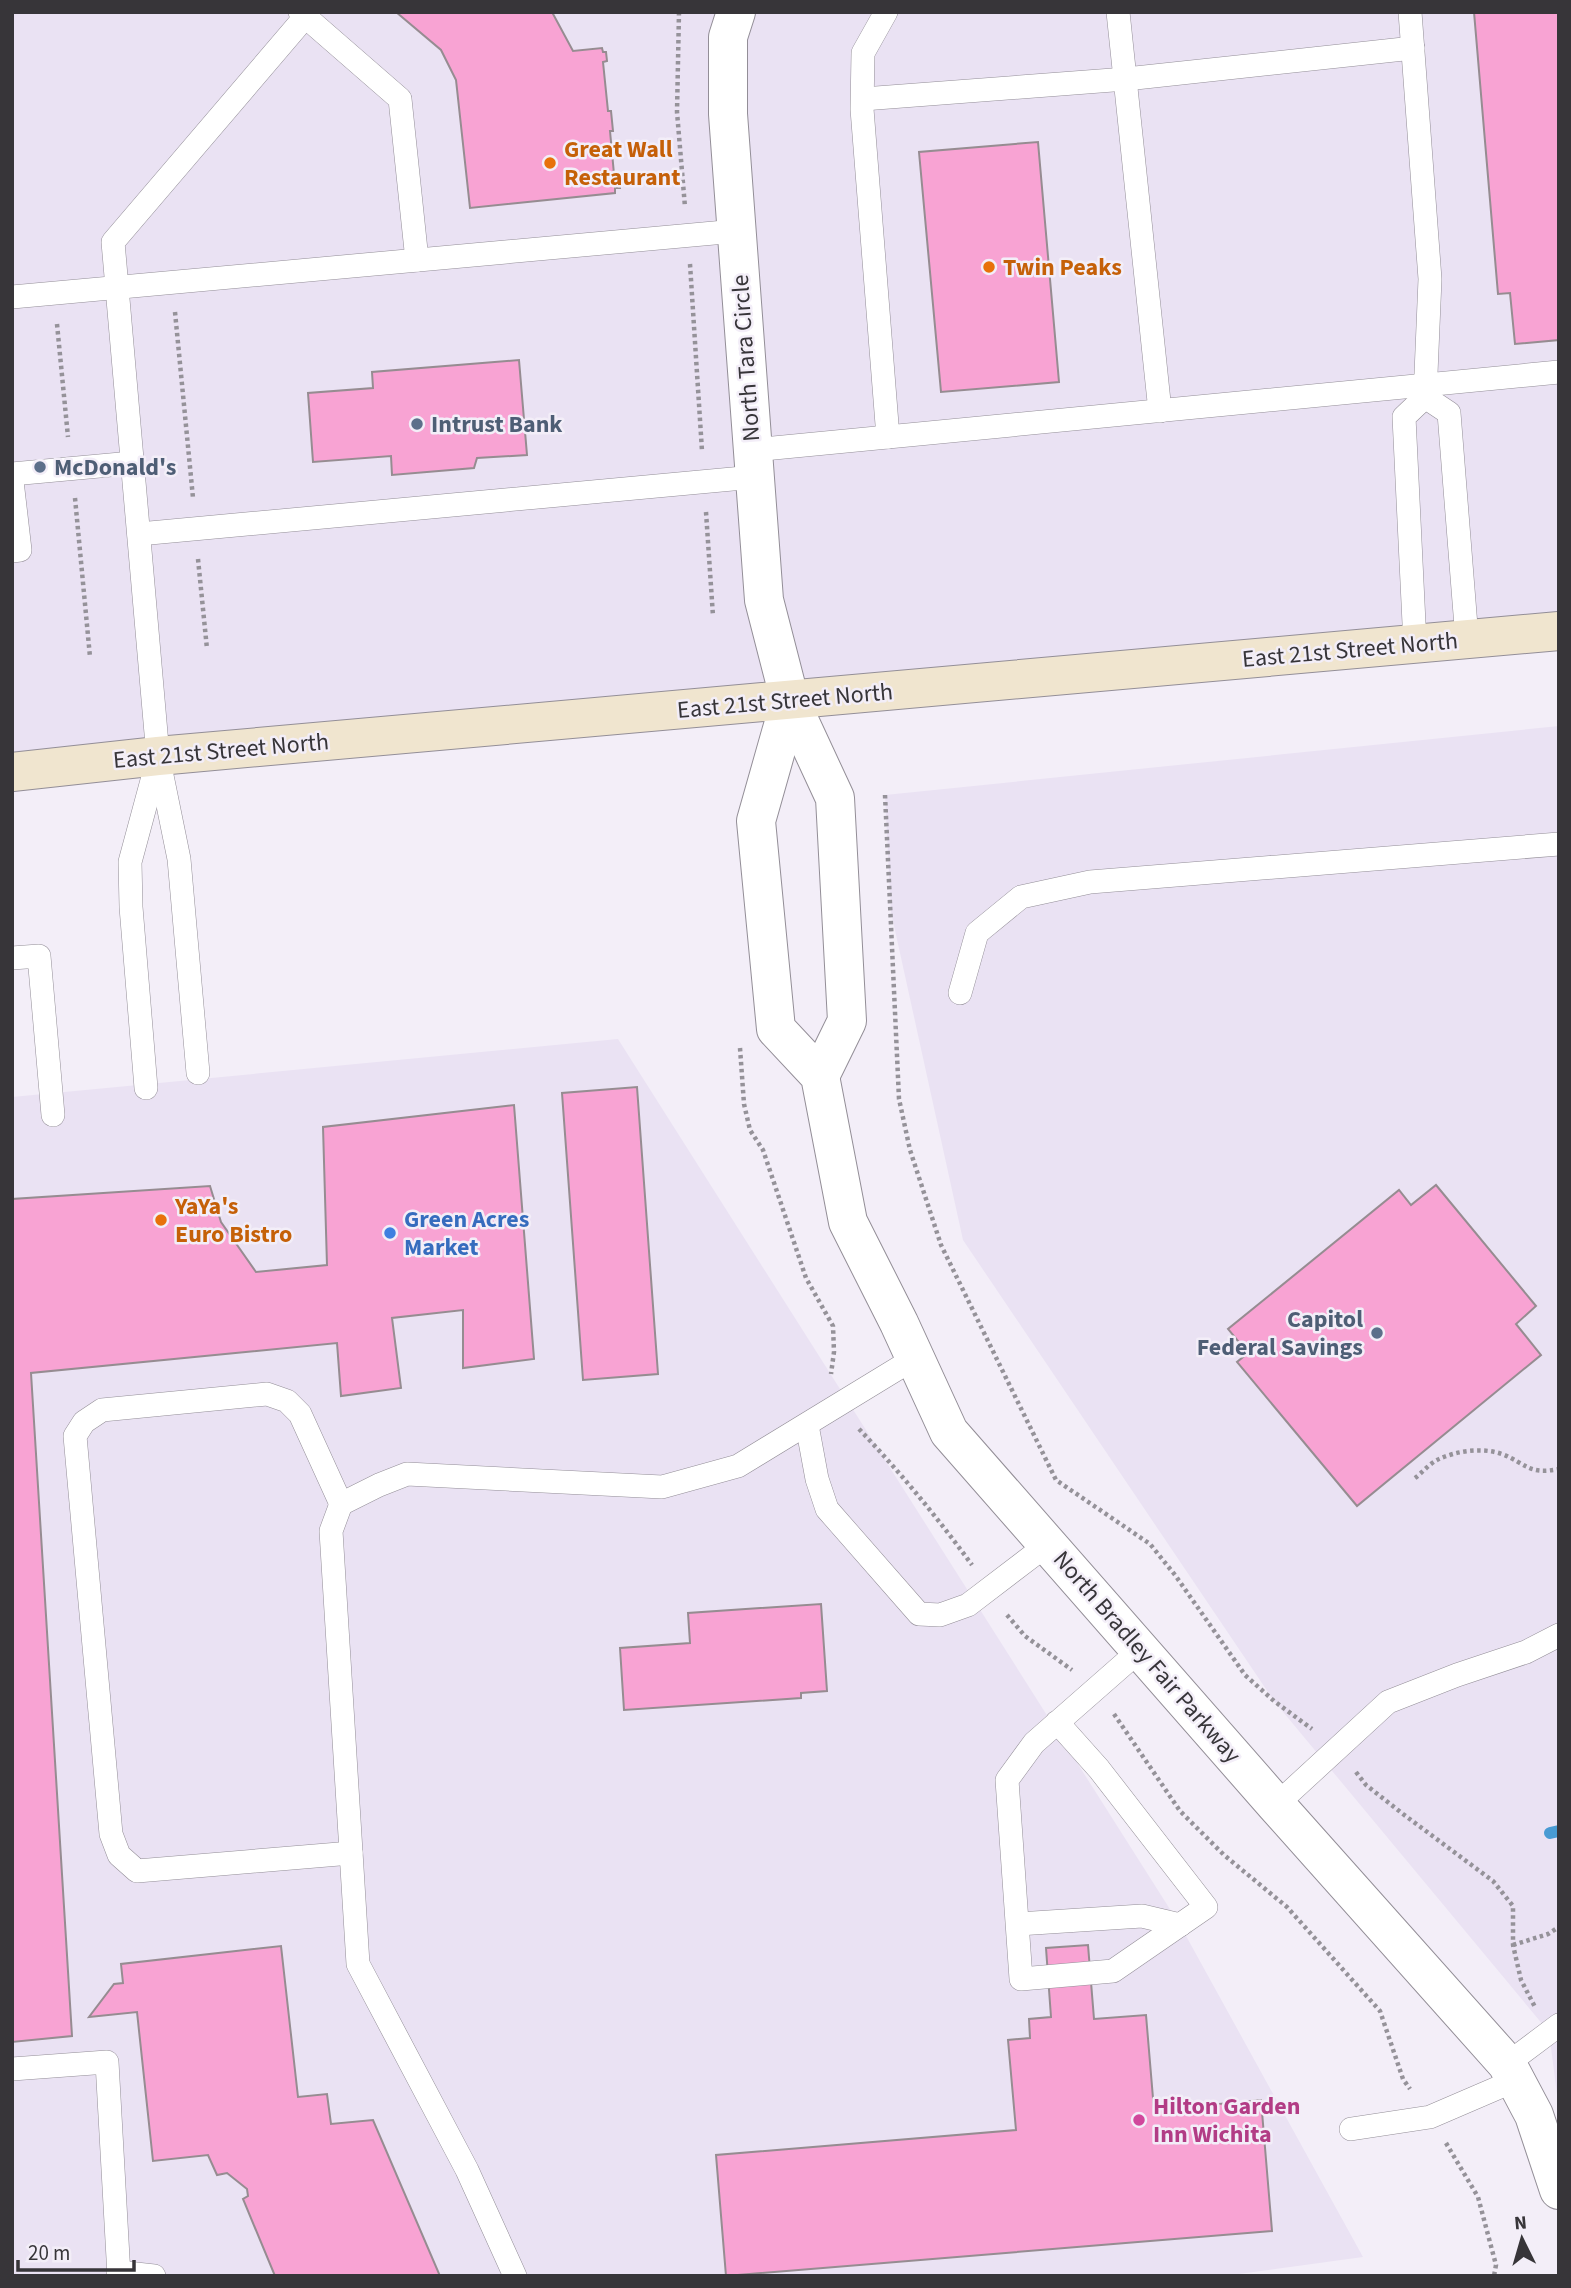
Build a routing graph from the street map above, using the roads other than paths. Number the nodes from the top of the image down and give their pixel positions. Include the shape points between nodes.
1 (736, 12) edge
2 (886, 12) edge
3 (1118, 12) edge
4 (1410, 12) edge
5 (302, 14) edge
6 (1413, 48) junction
7 (1126, 79) junction
8 (863, 99) junction
9 (736, 231) junction
10 (417, 260) junction
11 (117, 287) junction
12 (12, 297) edge
13 (1559, 372) edge
14 (1425, 390) junction
15 (1160, 411) junction
16 (888, 437) junction
17 (132, 463) junction
18 (753, 463) junction
19 (12, 474) edge
20 (12, 481) edge
21 (139, 534) junction
22 (12, 551) edge
23 (1559, 631) edge
24 (1467, 639) junction
25 (1415, 644) junction
26 (790, 701) junction
27 (159, 756) junction
28 (12, 772) edge
29 (1559, 844) edge
30 (12, 958) edge
31 (960, 993) dead end
32 (198, 1073) dead end
33 (820, 1076) junction
34 (146, 1088) dead end
35 (53, 1115) dead end
36 (915, 1358) junction
37 (807, 1425) junction
38 (341, 1504) junction
39 (1048, 1544) junction
40 (1559, 1635) edge
41 (1140, 1650) junction
42 (1057, 1722) junction
43 (1276, 1805) junction
44 (351, 1853) junction
45 (1018, 1924) junction
46 (1180, 1925) junction
47 (1554, 2029) edge
48 (12, 2070) edge
49 (1512, 2072) junction
50 (1351, 2129) dead end
51 (1559, 2190) edge
52 (119, 2274) edge
53 (154, 2276) edge
54 (515, 2276) edge

1 - 9 street, North Tara Circle via 728,37 728,114
2 - 8 lane via 863,52
3 - 7 lane
4 - 6 lane
5 - 10 lane via 400,99
5 - 11 lane via 113,242
6 - 7 lane
6 - 14 lane via 1430,279
7 - 8 lane
7 - 15 lane
8 - 16 lane
9 - 10 lane
9 - 18 street, North Tara Circle
10 - 11 lane
11 - 12 lane
11 - 17 lane
13 - 14 lane
14 - 15 lane
14 - 24 lane via 1449,413
14 - 25 lane via 1404,417
15 - 16 lane
16 - 18 lane
17 - 19 lane
17 - 21 lane
18 - 21 lane via 704,481
18 - 26 street, North Tara Circle via 764,600
20 - 22 lane via 20,550
21 - 27 lane
23 - 24 main road, East 21st Street North
24 - 25 main road, East 21st Street North
25 - 26 main road, East 21st Street North
26 - 27 main road, East 21st Street North
26 - 33 street via 835,798 847,1021
26 - 33 street via 756,821 776,1029
27 - 28 main road, East 21st Street North
27 - 32 lane via 179,859
27 - 34 lane via 130,862
29 - 31 lane via 1090,882 1021,897 977,933
30 - 35 lane via 39,956
33 - 36 street, North Bradley Fair Parkway via 848,1222
36 - 37 lane
36 - 39 street, North Bradley Fair Parkway via 950,1432
37 - 38 lane via 738,1466 662,1487 407,1474
37 - 39 lane via 827,1509 919,1614 940,1615 968,1605
38 - 44 lane via 331,1531
38 - 44 lane via 300,1414 287,1401 267,1394 102,1410 84,1422 75,1436 111,1833 119,1855 137,1871
39 - 41 street, North Bradley Fair Parkway
40 - 43 lane via 1526,1652 1388,1702
41 - 42 lane
41 - 43 street, North Bradley Fair Parkway
42 - 45 lane via 1034,1743 1007,1780
42 - 46 lane via 1206,1907
43 - 49 street, North Bradley Fair Parkway
44 - 54 lane via 358,1964 467,2170
45 - 46 lane via 1142,1916
45 - 46 lane via 1021,1979 1113,1971
47 - 49 lane
48 - 52 lane via 107,2062
49 - 50 lane via 1430,2117
49 - 51 street, North Bradley Fair Parkway via 1534,2115
52 - 53 lane

